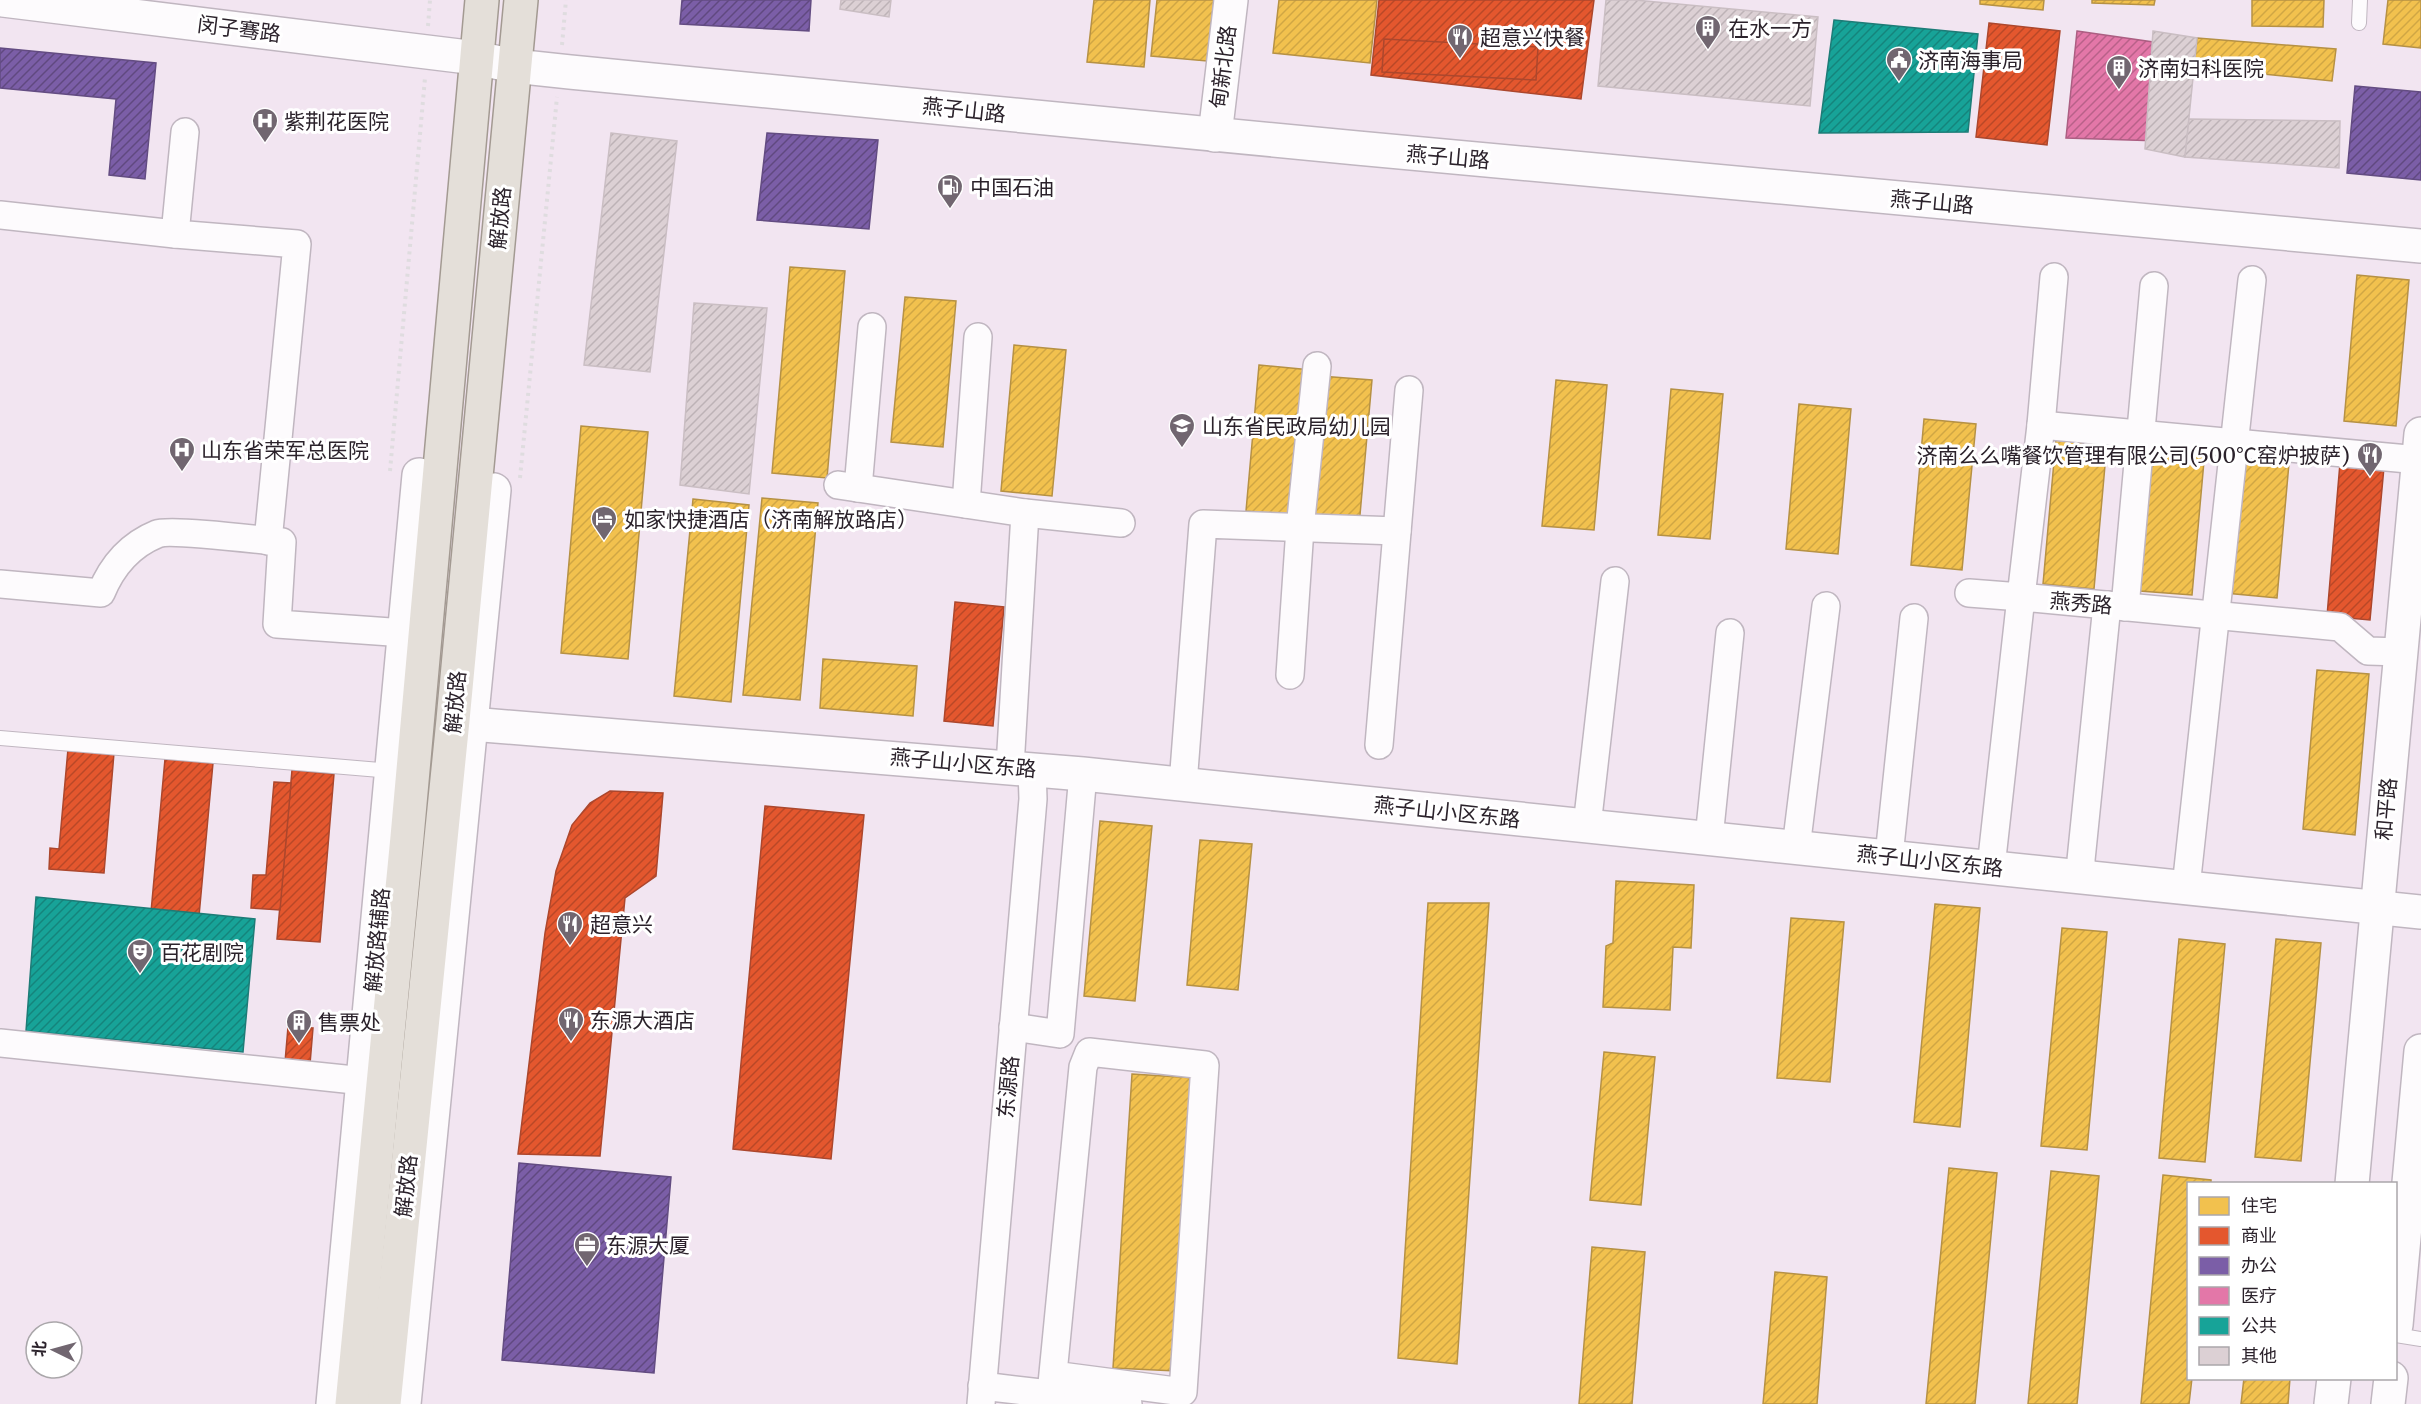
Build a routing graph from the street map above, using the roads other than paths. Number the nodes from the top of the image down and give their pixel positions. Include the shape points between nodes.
1 (3, 0) edge
2 (482, 0) edge
3 (521, 0) edge
4 (1227, 0) edge
5 (1231, 0) edge
6 (2360, 0) edge
7 (2359, 23) dead end
8 (476, 58) junction
9 (515, 60) junction
10 (1214, 129) junction
11 (185, 132) dead end
12 (0, 215) edge
13 (175, 234) junction
14 (2421, 236) edge
15 (2421, 246) edge
16 (2054, 277) dead end
17 (2252, 280) dead end
18 (2154, 286) dead end
19 (872, 327) dead end
20 (978, 337) dead end
21 (1317, 366) dead end
22 (1409, 390) dead end
23 (2041, 425) junction
24 (2142, 435) junction
25 (2234, 441) junction
26 (2420, 447) edge
27 (442, 452) junction
28 (478, 458) junction
29 (419, 475) joint
30 (494, 490) joint
31 (966, 504) junction
32 (1025, 513) junction
33 (1121, 523) dead end
34 (1300, 528) junction
35 (1396, 531) junction
36 (268, 541) junction
37 (1615, 582) dead end
38 (0, 584) edge
39 (1969, 593) dead end
40 (2021, 597) junction
41 (1826, 606) dead end
42 (2116, 606) junction
43 (2215, 616) junction
44 (1914, 618) dead end
45 (405, 633) junction
46 (1730, 633) dead end
47 (2401, 652) junction
48 (1290, 675) dead end
49 (471, 724) junction
50 (0, 738) edge
51 (1379, 745) dead end
52 (1021, 768) junction
53 (392, 771) junction
54 (1083, 774) junction
55 (1183, 784) junction
56 (1587, 826) junction
57 (1709, 838) junction
58 (1796, 848) junction
59 (1889, 856) junction
60 (1991, 867) junction
61 (2082, 876) junction
62 (2186, 887) junction
63 (2377, 907) junction
64 (2421, 912) edge
65 (1013, 1027) junction
66 (0, 1043) edge
67 (2421, 1051) edge
68 (364, 1080) junction
69 (2352, 1182) edge
70 (2397, 1314) edge
71 (2397, 1335) edge
72 (2421, 1339) edge
73 (2334, 1380) edge
74 (2391, 1380) edge
75 (1052, 1385) junction
76 (981, 1395) edge
77 (1089, 1401) edge
78 (333, 1404) edge
79 (352, 1404) edge
80 (384, 1404) edge
81 (404, 1404) edge
82 (1128, 1404) edge
83 (2331, 1404) edge
84 (2388, 1404) edge

1 - 8 street, 闵子骞路
2 - 8 main road, 解放路
3 - 9 main road, 解放路
4 - 10 street, 甸新北路
5 - 10 street, 甸新北路
6 - 7 lane
8 - 9 street, 燕子山路
8 - 27 main road, 解放路
9 - 10 street, 燕子山路
9 - 28 main road, 解放路
10 - 14 street, 燕子山路
10 - 15 street, 燕子山路
11 - 13 street
12 - 13 street
13 - 36 street via 297,244
16 - 23 street
17 - 25 street
18 - 24 street
19 - 31 street via 848,486
20 - 31 street
21 - 34 street
22 - 35 street
23 - 24 street
23 - 40 street
24 - 25 street
24 - 42 street
25 - 26 street
25 - 43 street
26 - 47 street, 和平路
27 - 29 main road
27 - 79 main road, 解放路
28 - 30 main road
28 - 80 main road, 解放路
29 - 45 street, 解放路辅路
30 - 49 street
31 - 32 street
32 - 33 street
32 - 52 street, 东源路
34 - 35 street
34 - 48 street
34 - 55 street via 1203,524
35 - 51 street
36 - 38 street via 159,533 131,549 117,563 101,592
36 - 45 street via 282,542 277,624
37 - 56 street
39 - 40 street
40 - 42 street, 燕秀路
40 - 60 street, 燕秀路
41 - 58 street
42 - 43 street, 燕秀路
42 - 61 street
43 - 47 street, 燕秀路 via 2340,627 2368,651
43 - 62 street
44 - 59 street
45 - 53 street, 解放路辅路
46 - 57 street
47 - 63 street, 和平路
49 - 52 street, 燕子山小区东路
49 - 81 street
50 - 53 lane
52 - 54 street, 燕子山小区东路
52 - 65 street, 东源路 via 1033,799
53 - 68 street, 解放路辅路
54 - 55 street, 燕子山小区东路
54 - 65 street via 1060,1034
55 - 56 street, 燕子山小区东路
56 - 57 street, 燕子山小区东路
57 - 58 street, 燕子山小区东路
58 - 59 street, 燕子山小区东路
59 - 60 street, 燕子山小区东路
60 - 61 street, 燕子山小区东路
61 - 62 street, 燕子山小区东路
62 - 63 street, 燕子山小区东路
63 - 64 street, 燕子山小区东路
63 - 69 street, 和平路
65 - 76 street, 东源路
66 - 68 street
67 - 70 street
68 - 78 street, 解放路辅路
71 - 72 lane
73 - 83 street
74 - 84 street
75 - 75 street via 1083,1067 1089,1052 1205,1065 1183,1392
75 - 76 street
75 - 77 street
77 - 82 street

